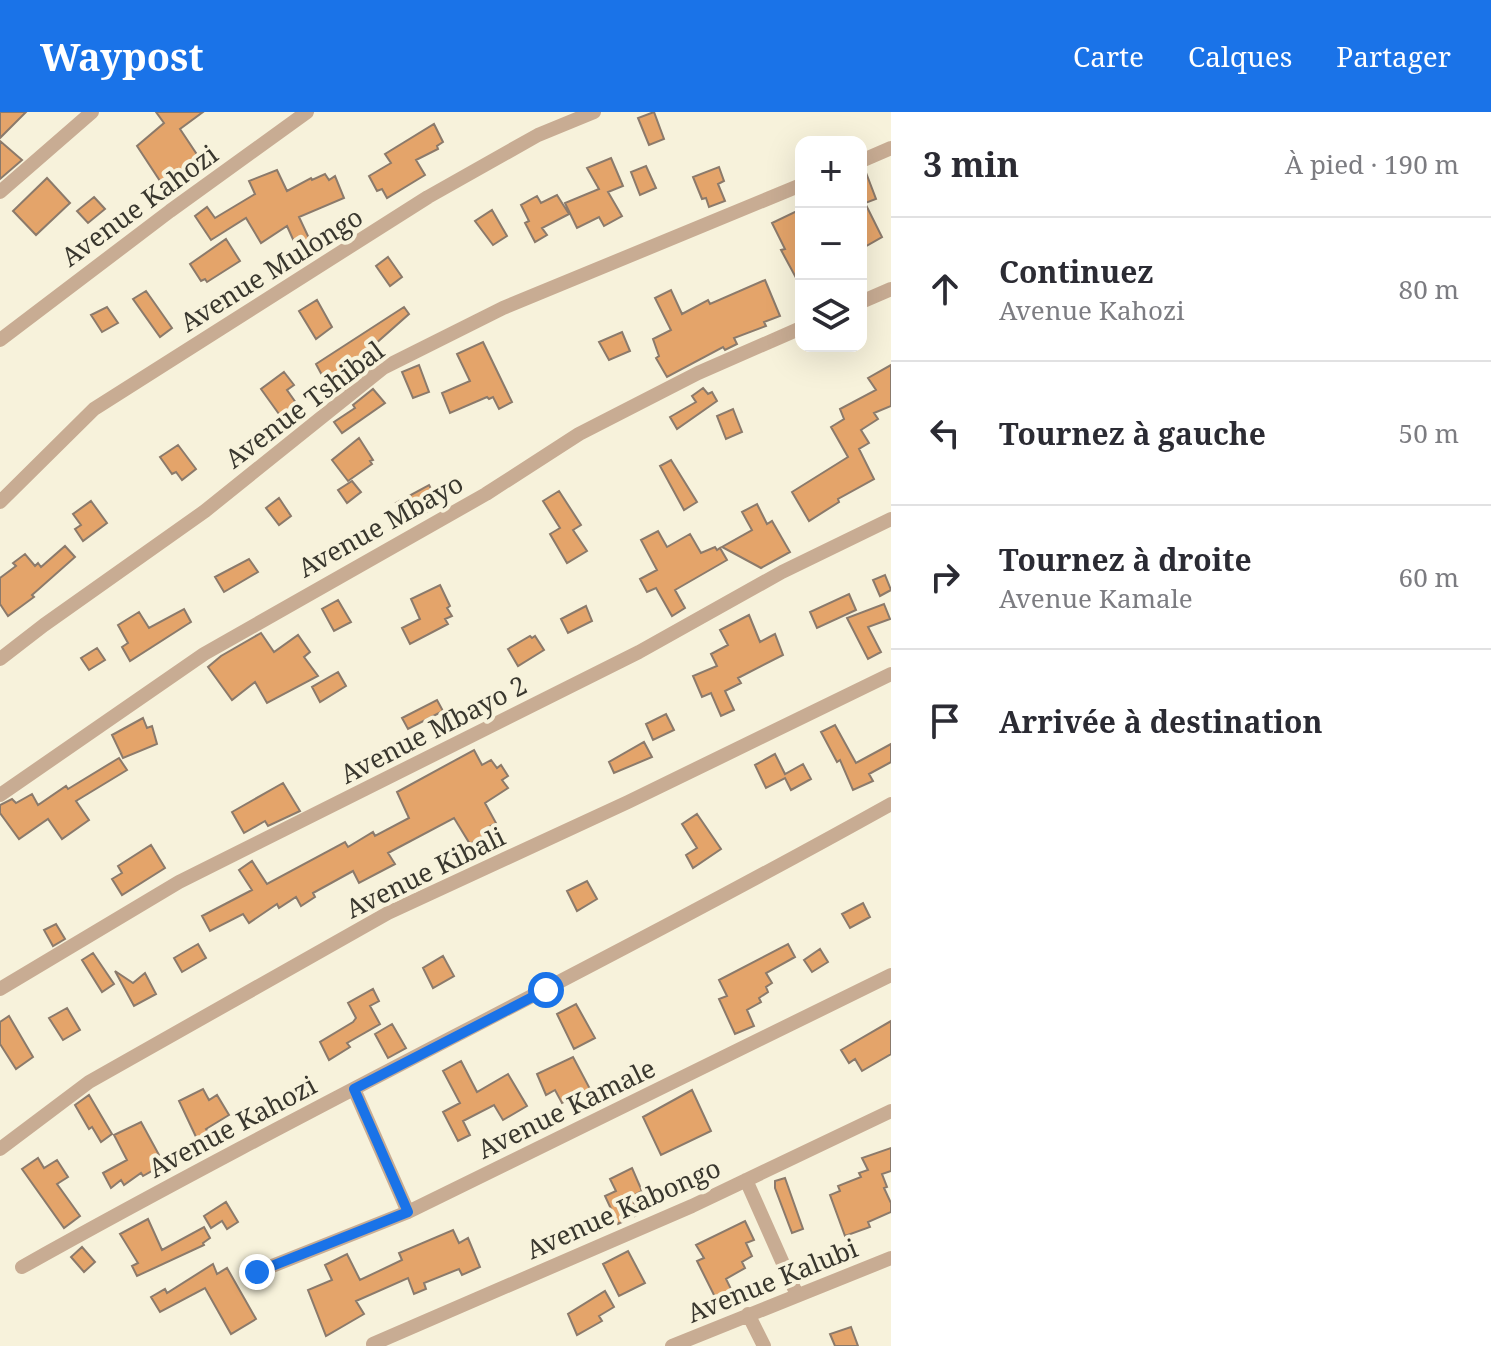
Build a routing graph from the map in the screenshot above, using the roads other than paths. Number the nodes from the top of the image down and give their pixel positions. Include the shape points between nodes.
1 (92, 112) edge
2 (307, 112) edge
3 (594, 112) edge
4 (891, 148) edge
5 (867, 158) edge
6 (795, 187) edge
7 (0, 192) edge
8 (891, 289) edge
9 (867, 299) edge
10 (795, 331) edge
11 (0, 340) edge
12 (0, 502) edge
13 (891, 519) edge
14 (0, 659) edge
15 (891, 674) edge
16 (0, 795) edge
17 (891, 804) edge
18 (891, 975) edge
19 (0, 989) edge
20 (354, 1089) junction
21 (891, 1111) edge
22 (0, 1149) edge
23 (746, 1180) junction
24 (408, 1212) junction
25 (891, 1259) edge
26 (22, 1267) dead end
27 (257, 1272) dead end
28 (797, 1295) junction
29 (748, 1314) junction
30 (373, 1344) dead end
31 (672, 1346) edge
32 (764, 1346) edge

1 - 7 street
2 - 11 street, Avenue Kahozi
3 - 12 street, Avenue Mulongo via 538,135 428,197 94,409
4 - 5 street
6 - 14 street, Avenue Tshibal via 503,308 383,368 205,511
8 - 9 street
10 - 16 street, Avenue Mbayo via 579,434 486,494 204,654
13 - 19 street, Avenue Mbayo 2 via 782,572 625,660 179,882
15 - 22 street, Avenue Kibali via 388,913 89,1082
17 - 20 street, Avenue Kahozi
18 - 24 street, Avenue Kamale
20 - 24 street
20 - 26 street, Avenue Kahozi
21 - 23 street, Avenue Kabongo
23 - 28 street
23 - 30 street, Avenue Kabongo
24 - 27 street, Avenue Kamale
25 - 28 street, Avenue Kalubi
28 - 29 street, Avenue Kalubi
29 - 31 street, Avenue Kalubi
29 - 32 street

